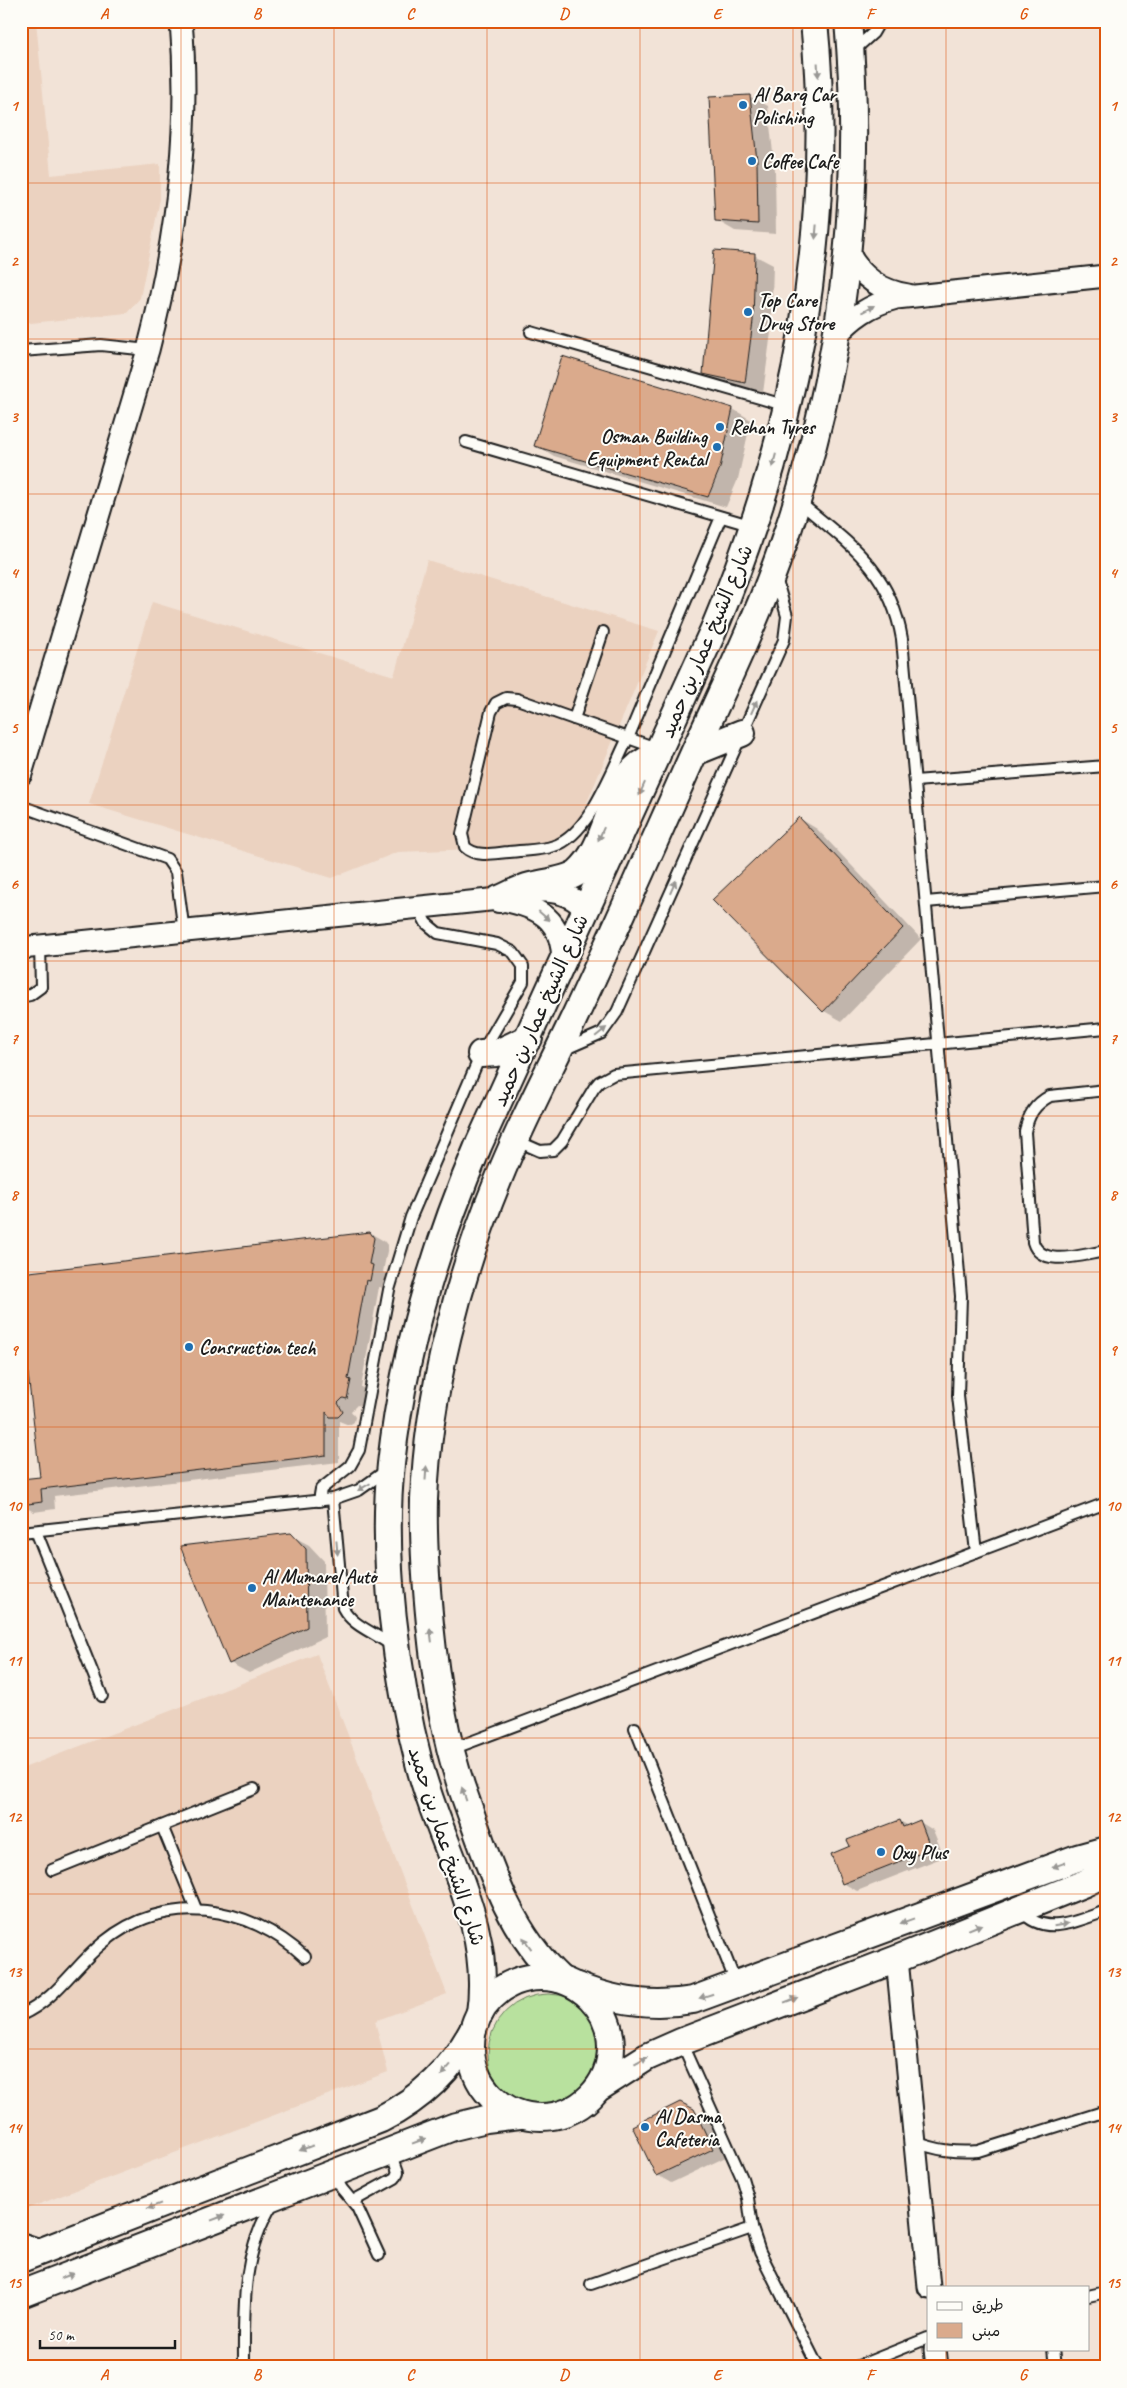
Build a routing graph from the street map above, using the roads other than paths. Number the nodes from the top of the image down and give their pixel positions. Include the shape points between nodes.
1 (181, 21) edge
2 (814, 21) edge
3 (848, 21) edge
4 (880, 21) edge
5 (850, 53) junction
6 (849, 254) junction
7 (1106, 276) edge
8 (910, 296) junction
9 (531, 332) dead end
10 (835, 337) junction
11 (148, 350) junction
12 (21, 352) edge
13 (788, 407) junction
14 (466, 442) dead end
15 (798, 500) junction
16 (721, 517) junction
17 (754, 526) junction
18 (774, 572) junction
19 (603, 632) dead end
20 (574, 720) junction
21 (742, 733) junction
22 (628, 738) junction
23 (659, 752) junction
24 (695, 752) junction
25 (1106, 766) edge
26 (21, 774) edge
27 (915, 781) junction
28 (21, 806) edge
29 (1106, 886) edge
30 (499, 899) junction
31 (926, 902) junction
32 (418, 908) junction
33 (586, 910) junction
34 (184, 932) junction
35 (31, 947) edge
36 (563, 961) junction
37 (21, 997) edge
38 (1106, 1028) edge
39 (529, 1038) junction
40 (938, 1044) junction
41 (558, 1052) junction
42 (481, 1054) junction
43 (1106, 1090) edge
44 (531, 1108) junction
45 (516, 1140) junction
46 (1106, 1251) edge
47 (391, 1466) junction
48 (333, 1499) junction
49 (319, 1501) junction
50 (1106, 1503) edge
51 (36, 1531) junction
52 (21, 1532) edge
53 (976, 1552) junction
54 (398, 1653) junction
55 (102, 1696) dead end
56 (635, 1728) dead end
57 (451, 1750) junction
58 (254, 1789) dead end
59 (162, 1826) junction
60 (1106, 1850) edge
61 (52, 1870) dead end
62 (1106, 1873) edge
63 (196, 1909) junction
64 (1019, 1909) junction
65 (1106, 1911) edge
66 (305, 1956) dead end
67 (898, 1959) junction
68 (568, 1983) junction
69 (736, 1985) junction
70 (21, 2015) edge
71 (476, 2021) junction
72 (681, 2042) junction
73 (600, 2087) junction
74 (1106, 2111) edge
75 (520, 2115) junction
76 (915, 2142) junction
77 (391, 2152) junction
78 (334, 2174) junction
79 (277, 2195) junction
80 (353, 2201) junction
81 (752, 2228) junction
82 (21, 2238) edge
83 (50, 2246) junction
84 (379, 2255) dead end
85 (21, 2259) edge
86 (591, 2284) dead end
87 (929, 2286) edge
88 (1106, 2292) edge
89 (21, 2294) edge
90 (1090, 2296) edge
91 (927, 2338) edge
92 (935, 2350) edge
93 (1053, 2350) edge
94 (244, 2367) edge
95 (818, 2367) edge
96 (856, 2367) edge
97 (937, 2367) edge
98 (1055, 2367) edge

1 - 11 street via 184,110 181,171 171,248
2 -> 13 street, شارع الشيخ عمار بن حميد via 819,97 818,204 807,306
3 - 5 street, شارع الشيخ عمار بن حميد
4 - 5 lane via 873,33
5 - 6 street, شارع الشيخ عمار بن حميد via 853,172
6 - 8 street via 863,275 874,283 885,290
6 - 10 street, شارع الشيخ عمار بن حميد
7 - 8 street
10 -> 8 street via 868,308
9 - 13 lane
10 - 15 street, شارع الشيخ عمار بن حميد via 819,423
11 - 12 lane via 102,345
11 - 26 street
13 -> 17 street, شارع الشيخ عمار بن حميد
14 - 16 lane
15 - 18 street, شارع الشيخ عمار بن حميد
15 - 27 lane via 867,561 883,582 894,605 902,639
16 - 17 lane
16 - 22 lane
17 - 23 street, شارع الشيخ عمار بن حميد via 714,629
21 -> 18 lane via 787,632 788,616
18 - 24 street, شارع الشيخ عمار بن حميد
19 - 20 lane
20 - 22 lane
20 - 22 lane via 512,698 496,703 491,712 462,834 465,847 482,854 540,849 566,840 586,821
21 - 24 street
41 -> 21 lane via 594,1038 613,1020
22 - 23 lane
23 -> 30 street via 640,763 627,776 593,852 576,874 523,888
23 -> 33 street, شارع الشيخ عمار بن حميد
24 - 41 street, شارع الشيخ عمار بن حميد
25 - 27 lane
27 - 31 lane
28 - 34 lane via 167,859 176,872
29 - 31 lane
30 - 32 street
30 - 33 street via 550,890 570,896
30 -> 36 street via 529,906 548,919 560,938
31 - 40 lane
32 - 34 street
32 - 42 lane via 426,923 438,934 506,946 523,966 520,990
33 - 36 street, شارع الشيخ عمار بن حميد
33 - 44 street via 592,924 592,940 534,1072 530,1087
34 - 35 street
35 - 37 lane via 41,987
36 - 39 street, شارع الشيخ عمار بن حميد
38 - 40 lane
39 - 42 street via 496,1053
39 - 47 street, شارع الشيخ عمار بن حميد via 466,1176 430,1273 406,1369
40 - 45 lane via 614,1074 594,1088 562,1141 553,1150 540,1150
40 - 53 lane via 961,1296 957,1375 959,1417
41 - 44 street, شارع الشيخ عمار بن حميد
42 - 49 lane via 424,1182 399,1253 360,1450 350,1466 321,1489
43 - 46 lane via 1050,1096 1042,1100 1030,1114 1025,1132 1033,1242 1038,1253 1049,1258
44 - 45 street, شارع الشيخ عمار بن حميد
57 -> 45 street, شارع الشيخ عمار بن حميد via 439,1695 427,1585 424,1500 430,1435 440,1372 455,1310 488,1205
47 -> 48 lane via 370,1484
47 - 54 street, شارع الشيخ عمار بن حميد via 390,1559
48 - 49 lane
48 -> 54 lane via 343,1608 351,1620 379,1636
49 - 51 lane
50 - 53 lane
51 - 52 lane
51 - 55 lane
53 - 57 lane
54 - 71 street, شارع الشيخ عمار بن حميد via 420,1768 478,1934 483,1981
56 - 69 lane
68 -> 57 street, شارع الشيخ عمار بن حميد via 526,1942 509,1913
58 - 59 lane
59 - 61 lane
59 - 63 lane
60 -> 69 street
62 - 64 street
63 - 66 lane via 229,1914 260,1926
63 - 70 lane via 162,1913 116,1933 90,1955 51,1998
64 -> 65 lane via 1033,1922 1050,1927
67 -> 64 street
72 -> 67 street
67 - 76 street
69 -> 68 street via 693,2000 654,2004 614,1999
68 - 71 street via 541,1977 523,1979 506,1986 491,1998
68 - 73 street via 590,1996 601,2008 610,2032 611,2056
71 - 75 street via 470,2047 479,2082 504,2108
71 -> 83 street via 458,2055 435,2083 400,2109 356,2129
73 -> 72 street via 631,2066
72 - 81 lane via 746,2188
73 - 75 street via 578,2108 564,2114 550,2117
74 - 76 lane via 978,2152 942,2151
77 -> 75 street via 470,2122
76 - 87 street
77 - 78 street
77 - 80 lane via 398,2172 395,2178
78 - 79 street
78 - 80 lane
89 -> 79 street
79 - 94 lane via 260,2226 246,2275
80 - 84 lane
81 - 86 lane
81 - 95 lane via 760,2252
82 - 83 lane
83 - 85 street
88 - 90 lane
91 - 96 lane
92 - 97 street
93 - 98 lane

